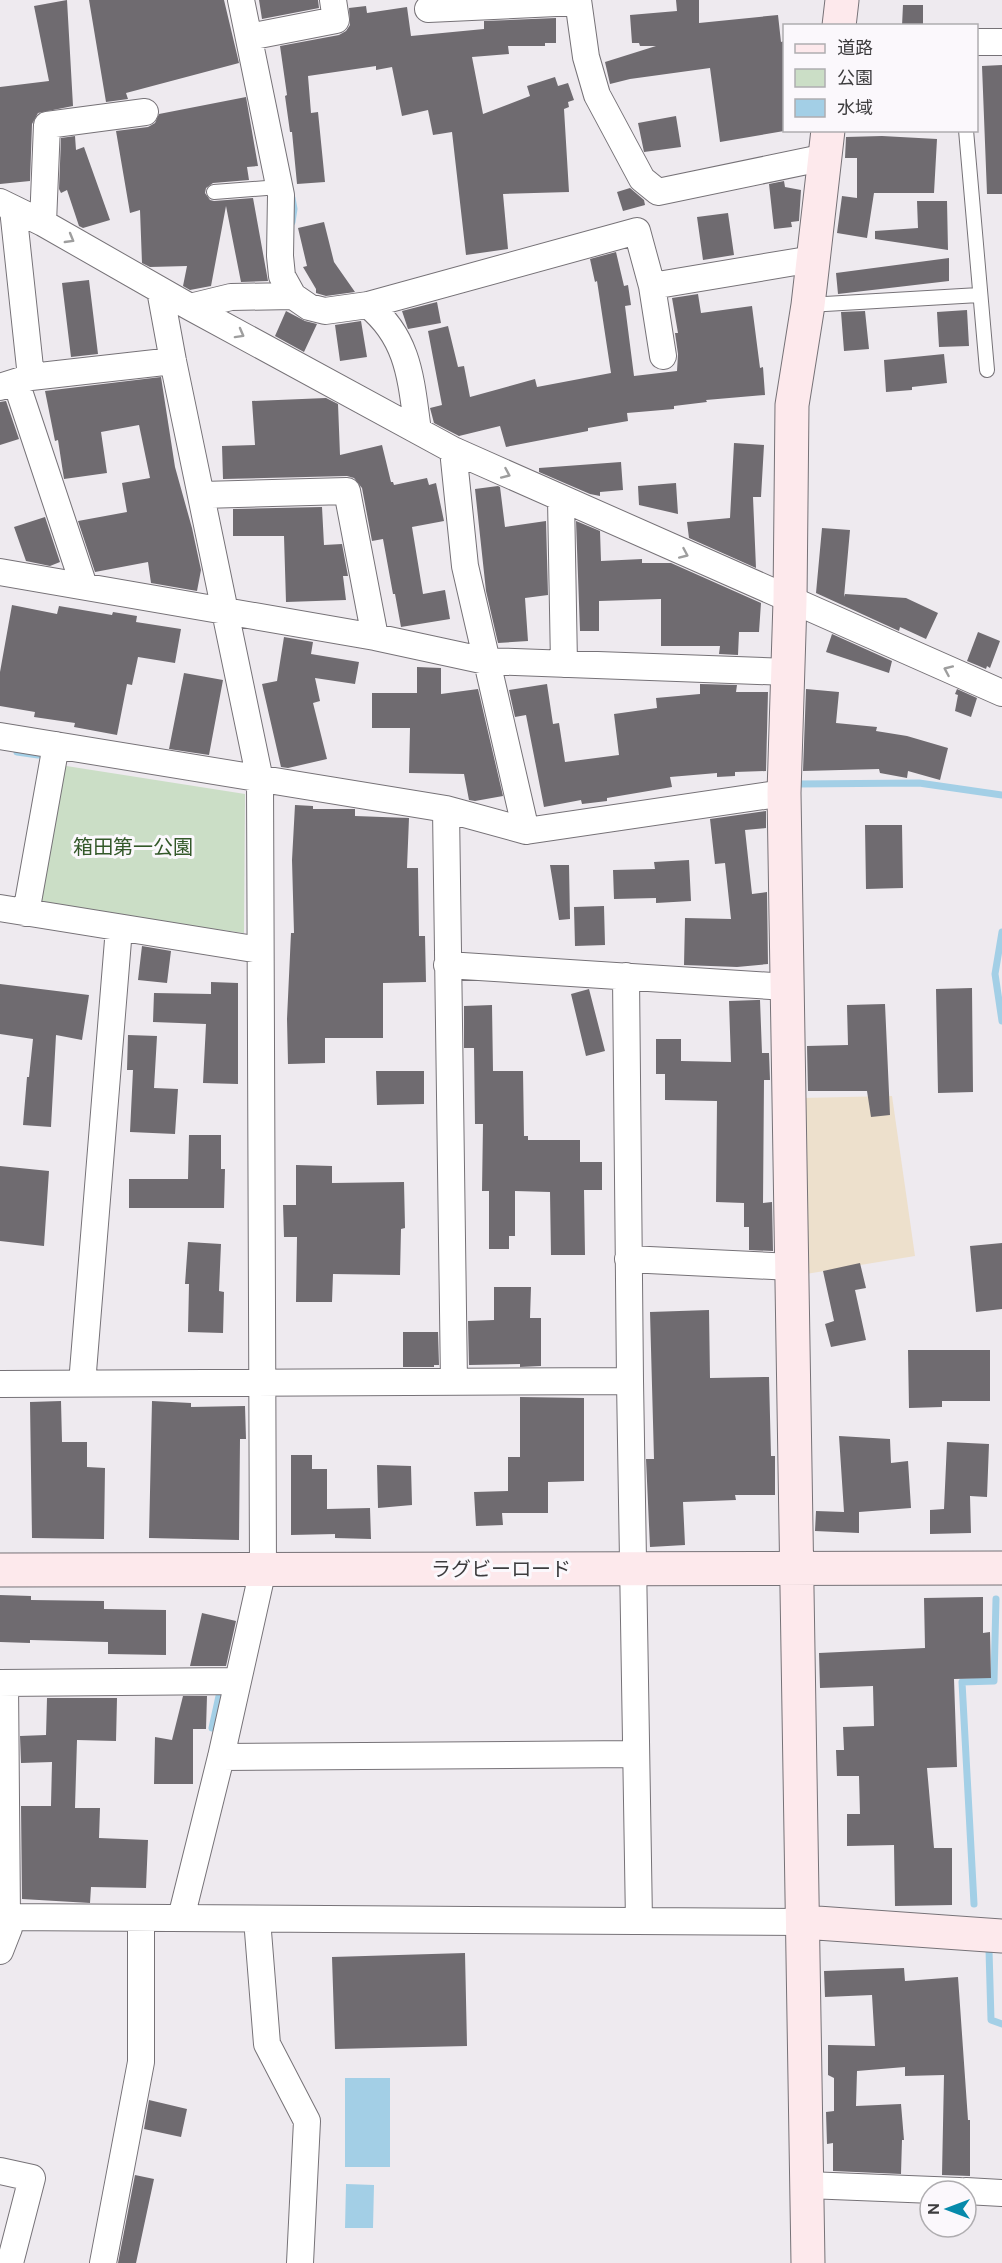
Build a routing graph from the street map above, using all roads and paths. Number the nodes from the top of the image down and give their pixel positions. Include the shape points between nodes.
1 (241, 0) edge
2 (333, 0) edge
3 (842, 0) edge
4 (578, 1) edge
5 (428, 9) dead end
6 (839, 24) edge
7 (249, 37) junction
8 (978, 42) edge
9 (1002, 42) edge
10 (145, 112) dead end
11 (966, 132) edge
12 (827, 144) edge
13 (279, 187) junction
14 (214, 192) dead end
15 (658, 192) junction
16 (7, 206) edge
17 (43, 223) junction
18 (637, 231) junction
19 (813, 259) junction
20 (652, 286) junction
21 (160, 290) junction
22 (980, 295) junction
23 (293, 296) junction
24 (368, 305) junction
25 (808, 305) junction
26 (190, 307) junction
27 (663, 356) dead end
28 (173, 361) junction
29 (987, 370) dead end
30 (16, 382) edge
31 (418, 431) junction
32 (453, 450) junction
33 (201, 495) junction
34 (561, 499) junction
35 (0, 572) edge
36 (84, 586) junction
37 (790, 601) junction
38 (226, 610) junction
39 (375, 638) junction
40 (486, 661) junction
41 (564, 664) junction
42 (788, 672) junction
43 (1002, 693) edge
44 (0, 736) edge
45 (56, 745) junction
46 (260, 780) junction
47 (784, 794) junction
48 (446, 809) junction
49 (526, 831) junction
50 (0, 908) edge
51 (26, 913) junction
52 (119, 928) junction
53 (260, 950) junction
54 (447, 965) junction
55 (626, 976) junction
56 (787, 987) junction
57 (628, 1259) junction
58 (792, 1267) junction
59 (630, 1381) junction
60 (454, 1382) junction
61 (82, 1383) junction
62 (262, 1383) junction
63 (0, 1384) edge
64 (633, 1568) junction
65 (798, 1568) junction
66 (1002, 1568) edge
67 (263, 1569) junction
68 (0, 1570) edge
69 (238, 1681) junction
70 (3, 1683) edge
71 (635, 1754) junction
72 (221, 1757) junction
73 (4, 1917) edge
74 (141, 1918) junction
75 (181, 1918) junction
76 (257, 1919) junction
77 (639, 1921) junction
78 (802, 1922) junction
79 (1002, 1936) edge
80 (0, 1951) edge
81 (0, 2171) edge
82 (807, 2186) junction
83 (918, 2190) edge
84 (978, 2192) edge
85 (1002, 2193) edge
86 (10, 2263) edge
87 (103, 2263) edge
88 (300, 2263) edge
89 (808, 2263) edge

1 - 7 street
2 - 7 street via 336,20
3 - 6 street
4 - 5 street
4 - 15 street via 586,57 597,95 642,180
7 - 13 street
8 - 9 street
10 - 17 street via 47,125
11 - 22 lane
12 - 15 street
12 - 19 street
13 - 14 lane
13 - 23 street via 282,276
15 - 18 street via 655,205
16 - 17 street
16 - 30 street
17 -> 21 street
18 - 20 street
18 - 24 street
19 - 20 street
19 - 25 street
20 - 27 street
21 - 26 street
21 - 28 street
22 - 25 lane
22 - 29 lane
23 - 24 street via 309,307 325,311
23 - 26 street via 231,297
24 - 31 street via 397,337 410,369
25 - 37 street via 792,405
26 -> 31 street
28 - 30 street
28 - 33 street
30 - 36 street
31 - 32 street
32 -> 34 street
32 - 40 street via 465,566
33 - 38 street
33 - 39 street via 347,491
34 -> 37 street
34 - 41 street
35 - 36 street
36 - 38 street
37 - 42 street
43 -> 37 street
38 - 39 street
38 - 46 street
39 - 40 street
40 - 41 street
40 - 49 street
41 - 42 street
42 - 47 street
44 - 45 street
45 - 46 street
45 - 51 street
46 - 48 street
46 - 53 street
47 - 49 street
47 - 56 street
48 - 49 street
48 - 54 street
50 - 51 street
51 - 52 street
52 - 53 street
52 - 61 street
53 - 62 street
54 - 55 street
54 - 60 street
55 - 56 street
55 - 57 street
56 - 58 street
57 - 58 street
57 - 59 street
58 - 65 street
59 - 60 street
59 - 64 street
60 - 62 street
61 - 62 street
61 - 63 street
62 - 67 street
64 - 65 street, ラグビーロード
64 - 67 street, ラグビーロード
64 - 71 street
65 - 66 street, ラグビーロード
65 - 78 street
67 - 68 street, ラグビーロード
67 - 69 street
69 - 70 street
69 - 72 street
70 - 73 street
71 - 72 street
71 - 77 street
72 - 75 street
73 - 74 street
73 - 80 street via 9,1928
74 - 75 street
74 - 87 street via 141,2062
75 - 76 street
76 - 77 street
76 - 88 street via 267,2044 307,2121
77 - 78 street
78 - 79 street
78 - 82 street
81 - 86 street via 32,2178
82 - 83 street
82 - 89 street
84 - 85 street

